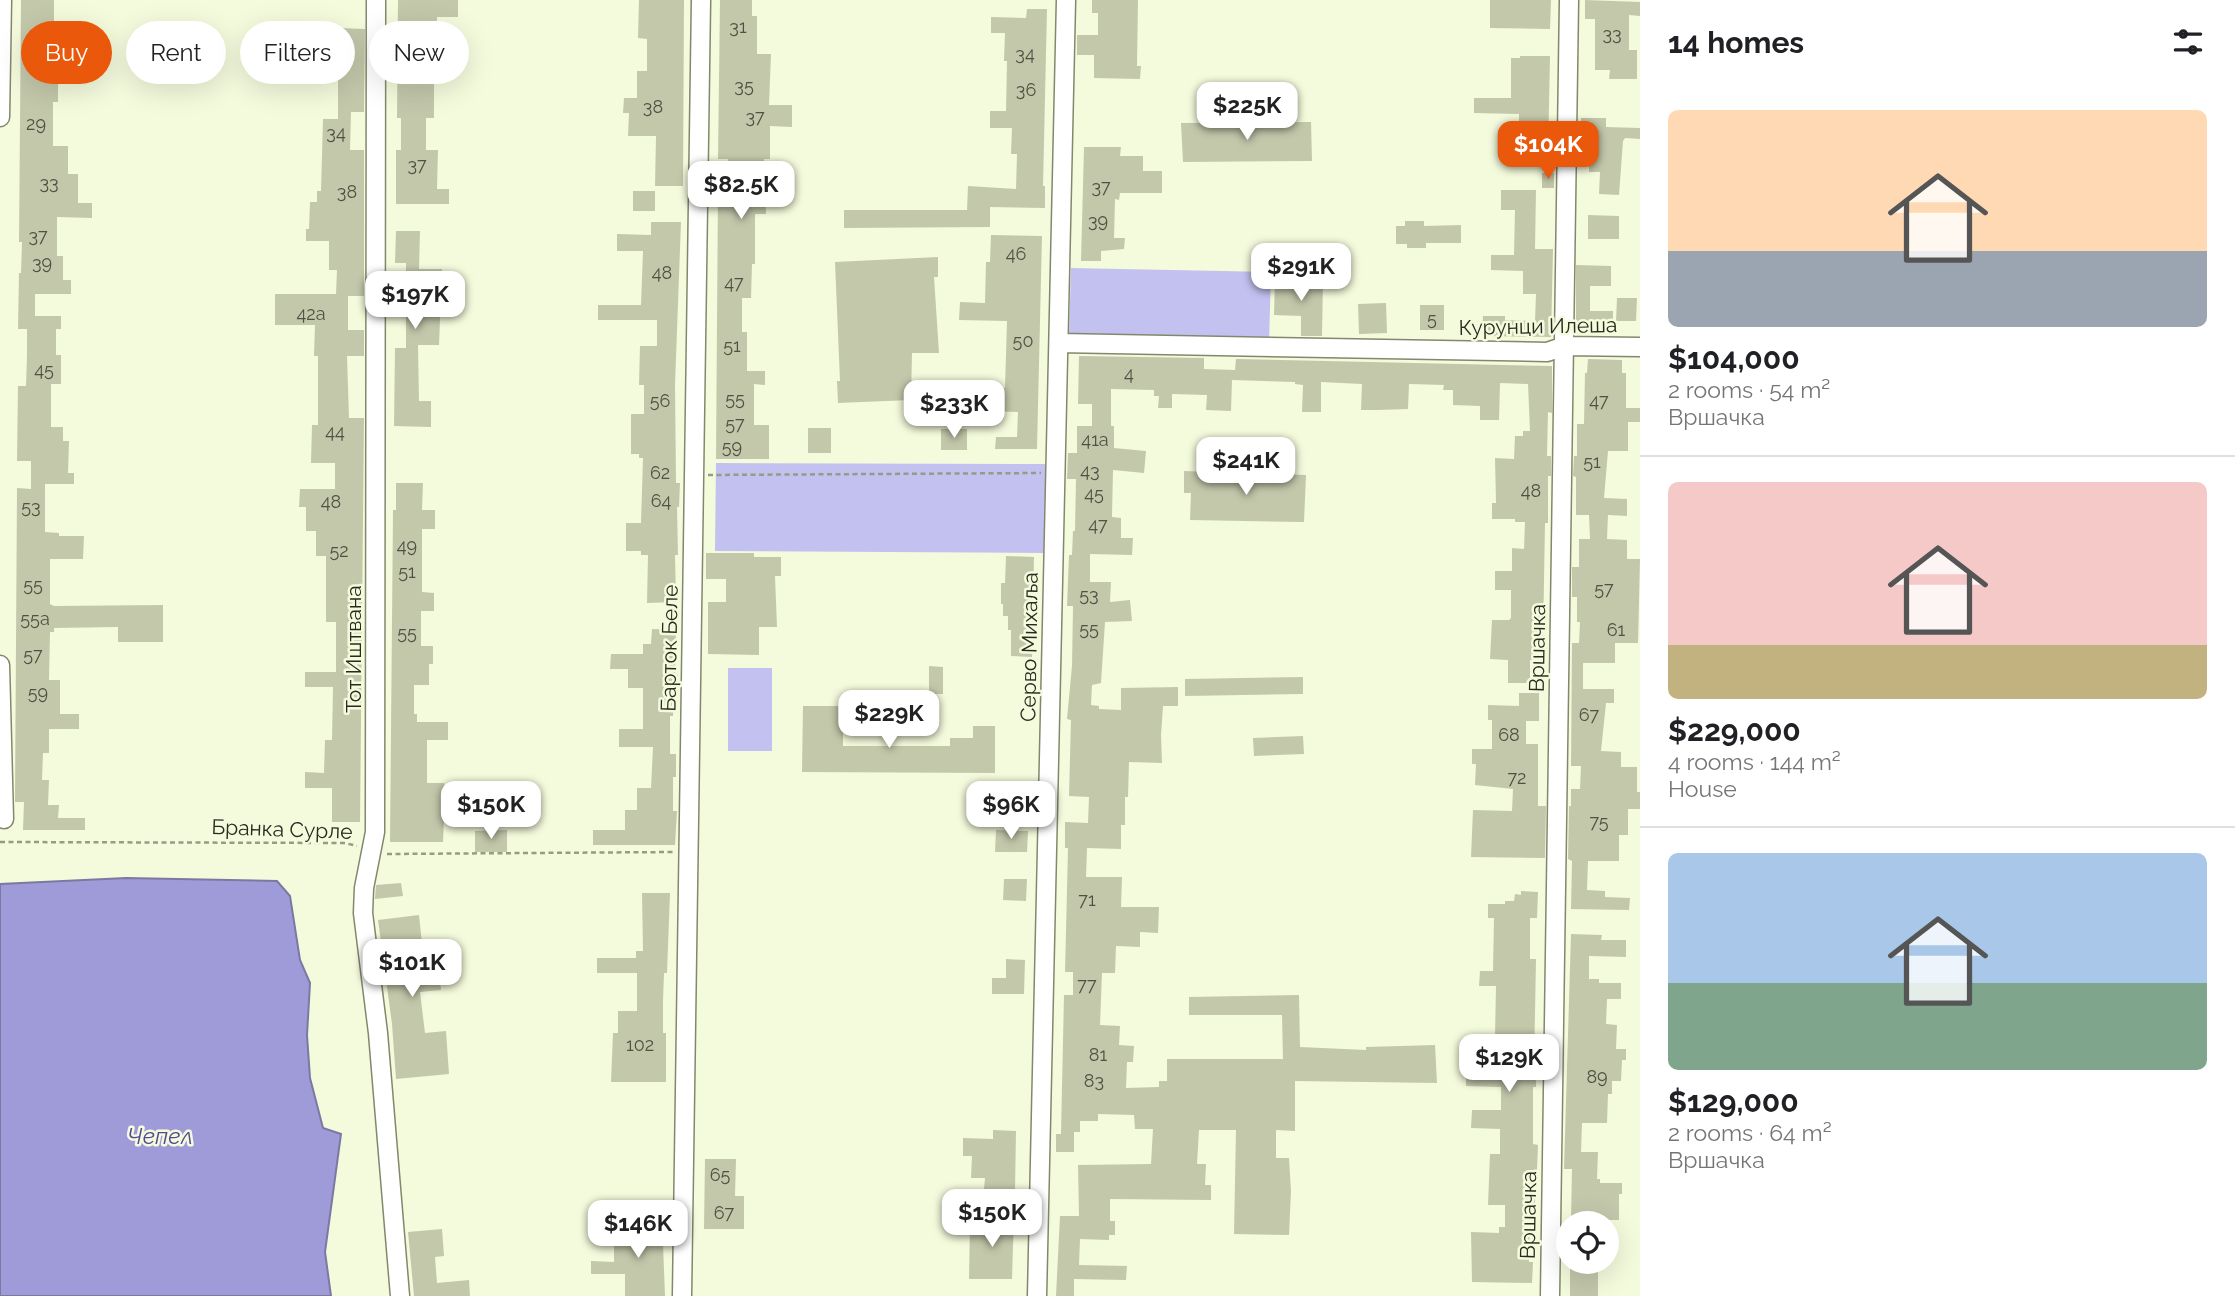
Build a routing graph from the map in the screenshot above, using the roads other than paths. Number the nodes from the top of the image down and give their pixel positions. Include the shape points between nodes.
1 (2, 0) edge
2 (376, 0) edge
3 (701, 0) edge
4 (1066, 0) edge
5 (1569, 0) edge
6 (0, 117) edge
7 (1059, 344) junction
8 (1565, 346) junction
9 (1640, 347) edge
10 (0, 665) edge
11 (0, 716) edge
12 (4, 819) dead end
13 (400, 1296) edge
14 (682, 1296) edge
15 (1037, 1296) edge
16 (1550, 1296) edge

1 - 6 street
2 - 13 street, Тот Иштвана via 375,832 363,912
3 - 14 street, Барток Беле
4 - 7 street, Серво Михаља
5 - 8 street, Вршачка
7 - 8 street, Курунци Илеша via 1547,352
7 - 15 street, Серво Михаља
8 - 9 street, Курунци Илеша
8 - 16 street, Вршачка
10 - 11 street
11 - 12 street

